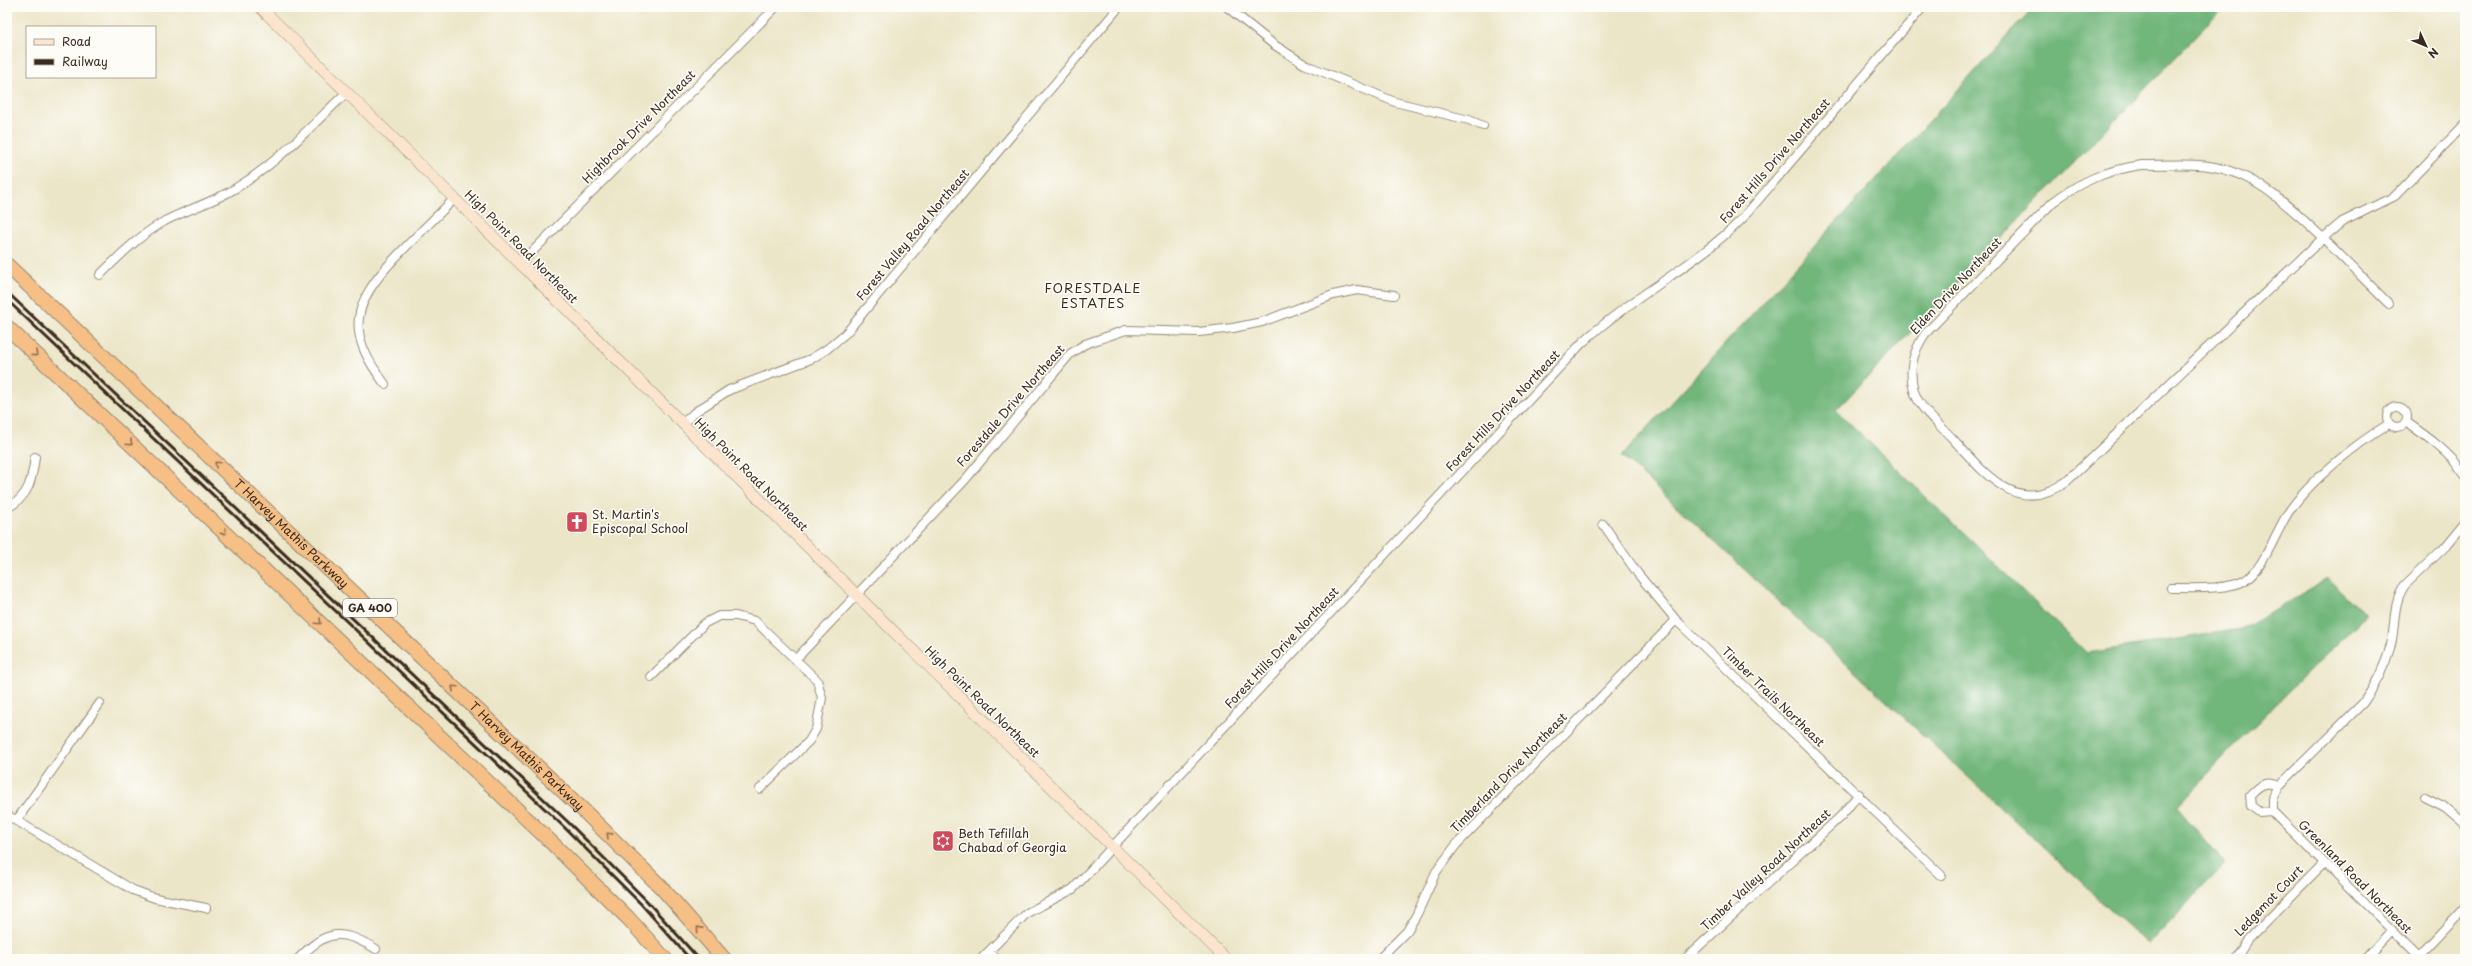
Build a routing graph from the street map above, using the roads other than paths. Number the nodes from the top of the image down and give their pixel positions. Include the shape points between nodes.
1 (260, 7) edge
2 (776, 7) edge
3 (1119, 7) edge
4 (1227, 7) edge
5 (1923, 7) edge
6 (346, 93) junction
7 (2465, 124) edge
8 (1483, 126) dead end
9 (454, 200) junction
10 (2323, 238) junction
11 (520, 264) junction
12 (7, 265) edge
13 (100, 275) dead end
14 (1394, 295) dead end
15 (2389, 304) dead end
16 (7, 327) edge
17 (385, 384) dead end
18 (2406, 422) junction
19 (682, 424) junction
20 (2389, 424) junction
21 (35, 457) dead end
22 (2465, 475) edge
23 (7, 508) edge
24 (2465, 523) edge
25 (1604, 524) dead end
26 (2171, 588) dead end
27 (854, 595) junction
28 (1676, 620) junction
29 (796, 659) junction
30 (652, 677) dead end
31 (100, 702) dead end
32 (2278, 786) junction
33 (760, 789) dead end
34 (1859, 794) junction
35 (2425, 797) dead end
36 (2272, 811) junction
37 (7, 815) edge
38 (16, 821) junction
39 (2465, 826) edge
40 (1113, 847) junction
41 (2324, 863) junction
42 (1941, 875) dead end
43 (206, 908) dead end
44 (2465, 908) edge
45 (2392, 930) junction
46 (376, 949) dead end
47 (989, 951) junction
48 (2420, 958) edge
49 (298, 959) edge
50 (665, 959) edge
51 (724, 959) edge
52 (981, 959) edge
53 (997, 959) edge
54 (1226, 959) edge
55 (1379, 959) edge
56 (1685, 959) edge
57 (2236, 959) edge
58 (2365, 959) edge

1 - 6 street, High Point Road Northeast
2 - 11 street, Highbrook Drive Northeast
3 - 19 street, Forest Valley Road Northeast via 846,333 811,359 729,390 695,412
4 - 8 street via 1273,44 1304,64 1395,102
5 - 40 street, Forest Hills Drive Northeast via 1742,219 1713,246 1602,324
6 - 9 street, High Point Road Northeast
6 - 13 street via 254,177 217,199 165,221 136,240
7 - 10 street, Elden Drive Northeast via 2395,196 2342,222
9 - 11 street, High Point Road Northeast
9 - 17 street via 374,280 363,301 359,324 361,341 371,365
10 - 10 street, Elden Drive Northeast via 2067,482 2051,491 2037,495 2022,494 1996,484 1926,411 1914,392 1912,362 1916,346 1925,334 2053,202 2074,186 2097,174 2142,165 2197,165 2228,170 2251,179 2271,191
10 - 15 street
11 - 19 street, High Point Road Northeast
51 -> 12 highway, T Harvey Mathis Parkway / GA 400 via 662,888 582,809
14 - 27 street, Forestdale Drive Northeast via 1357,290 1333,295 1262,322 1199,332 1126,330 1085,344 1070,354 965,480
16 -> 50 highway via 551,842 628,918
18 - 20 street via 2396,428
18 - 20 street via 2407,414 2398,407 2388,412
18 - 22 street via 2441,448
19 - 27 street, High Point Road Northeast
20 - 26 street via 2364,439 2297,501 2258,567 2246,580 2235,584
21 - 23 street via 32,481 22,499
24 - 32 street via 2400,593 2396,604 2391,644 2384,666 2363,703
25 - 28 street, Timber Trails Northeast via 1638,574
27 - 29 street, Forestdale Drive Northeast
27 - 40 street, High Point Road Northeast
28 - 34 street, Timber Trails Northeast
28 - 55 street, Timberland Drive Northeast via 1456,845 1436,872 1407,930
29 - 30 street via 755,621 736,616 719,616 705,623
29 - 33 street via 817,680 822,698 821,714 816,729 808,740
31 - 38 street
32 - 36 street via 2272,799
32 - 36 street via 2266,783 2257,787 2250,795 2251,806 2259,812
34 - 42 street, Timber Trails Northeast
34 - 56 street, Timber Valley Road Northeast via 1841,816
35 - 39 street via 2443,806
36 - 41 street, Greenland Road Northeast
37 - 38 street
38 - 43 street via 133,890 155,898
40 - 47 street, Forest Hills Drive Northeast via 1073,889 1027,913
40 - 54 street, High Point Road Northeast
41 - 45 street, Greenland Road Northeast
41 - 57 street, Ledgemot Court via 2248,940
44 - 48 street
45 - 48 street, Greenland Road Northeast
45 - 58 street
46 - 49 street via 344,935 329,936 314,942
47 - 52 street, Forest Hills Drive Northeast
47 - 53 street

